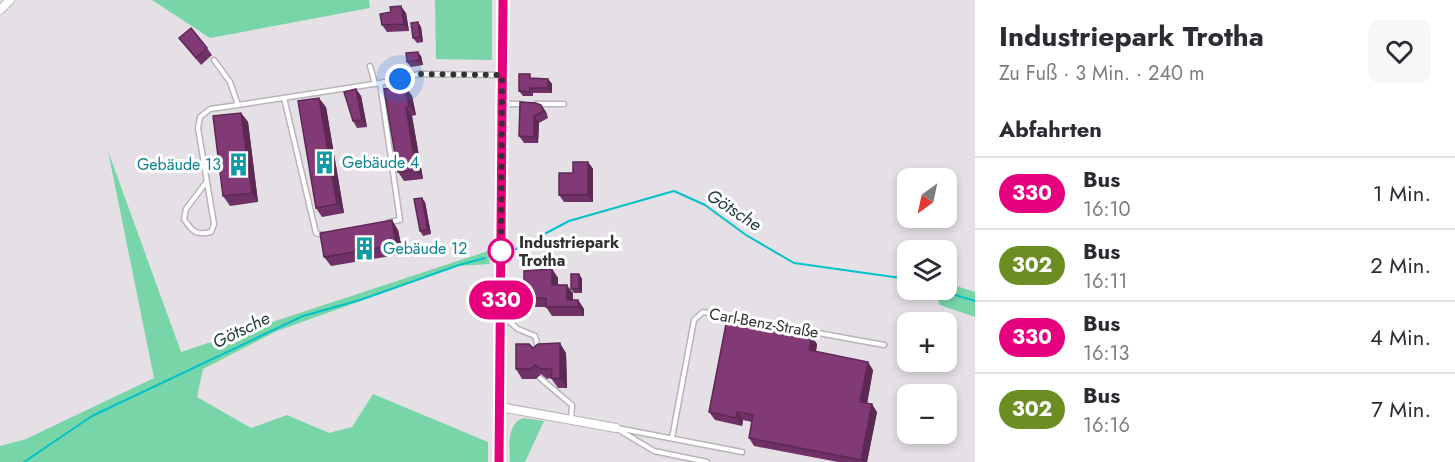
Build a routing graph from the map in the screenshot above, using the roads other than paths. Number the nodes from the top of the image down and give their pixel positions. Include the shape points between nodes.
1 (10, 0) edge
2 (503, 0) edge
3 (0, 10) edge
4 (214, 60) dead end
5 (370, 66) dead end
6 (502, 75) junction
7 (378, 83) junction
8 (284, 98) junction
9 (502, 104) junction
10 (564, 104) dead end
11 (238, 105) junction
12 (207, 181) junction
13 (378, 224) edge
14 (334, 233) edge
15 (501, 315) junction
16 (884, 345) dead end
17 (540, 353) edge
18 (540, 378) edge
19 (500, 407) junction
20 (571, 420) junction
21 (616, 428) junction
22 (672, 438) junction
23 (742, 452) dead end
24 (499, 462) edge
25 (707, 462) edge

1 - 3 street
2 - 6 main road
4 - 11 lane via 231,82
5 - 7 lane
6 - 7 lane via 419,74
6 - 9 main road
7 - 8 lane
7 - 13 lane via 400,220
8 - 11 lane
8 - 14 lane via 316,233
9 - 10 lane
9 - 15 main road
11 - 12 lane via 210,109 200,117 198,128
12 - 12 lane via 214,224 211,232 202,234 193,231 184,219 186,209
15 - 17 lane via 535,336
15 - 19 main road
16 - 22 lane, Carl-Benz-Straße via 703,312 694,320
18 - 20 lane via 572,405
19 - 20 street
19 - 24 main road
20 - 21 street
21 - 22 lane
21 - 25 lane via 654,451
22 - 23 lane

